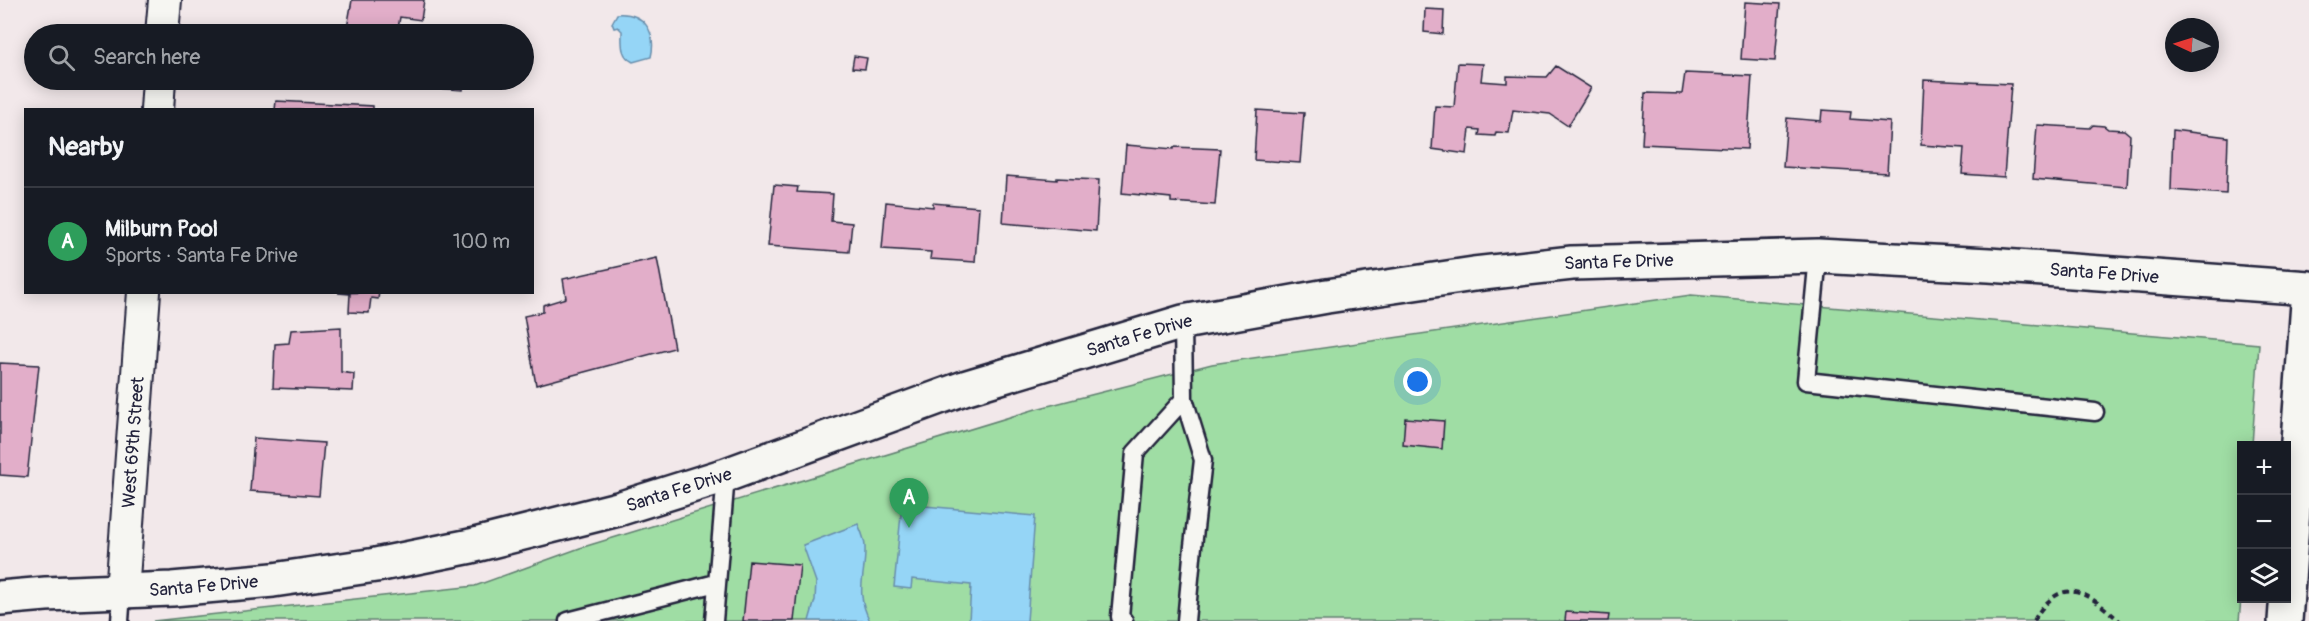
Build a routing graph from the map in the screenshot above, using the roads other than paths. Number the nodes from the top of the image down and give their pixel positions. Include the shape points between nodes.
1 (165, 0) edge
2 (163, 24) edge
3 (158, 90) edge
4 (157, 108) edge
5 (1818, 256) junction
6 (2309, 288) edge
7 (144, 294) edge
8 (1183, 322) junction
9 (1184, 399) junction
10 (2095, 412) dead end
11 (726, 475) junction
12 (716, 582) junction
13 (0, 598) edge
14 (121, 607) edge
15 (568, 621) edge
16 (714, 621) edge
17 (1124, 621) edge
18 (1186, 621) edge
19 (2285, 621) edge

1 - 2 street
3 - 4 street
5 - 6 street, Santa Fe Drive
5 - 8 street, Santa Fe Drive via 1572,263 1327,296
5 - 10 lane via 1806,381
6 - 19 street
7 - 14 street, West 69th Street
8 - 9 lane
8 - 11 street, Santa Fe Drive via 964,388
9 - 17 lane via 1135,453 1120,617
9 - 18 lane via 1203,460
11 - 12 lane
11 - 14 street, Santa Fe Drive via 607,512 471,546
12 - 15 lane
12 - 16 lane
13 - 14 street, Santa Fe Drive via 46,594

